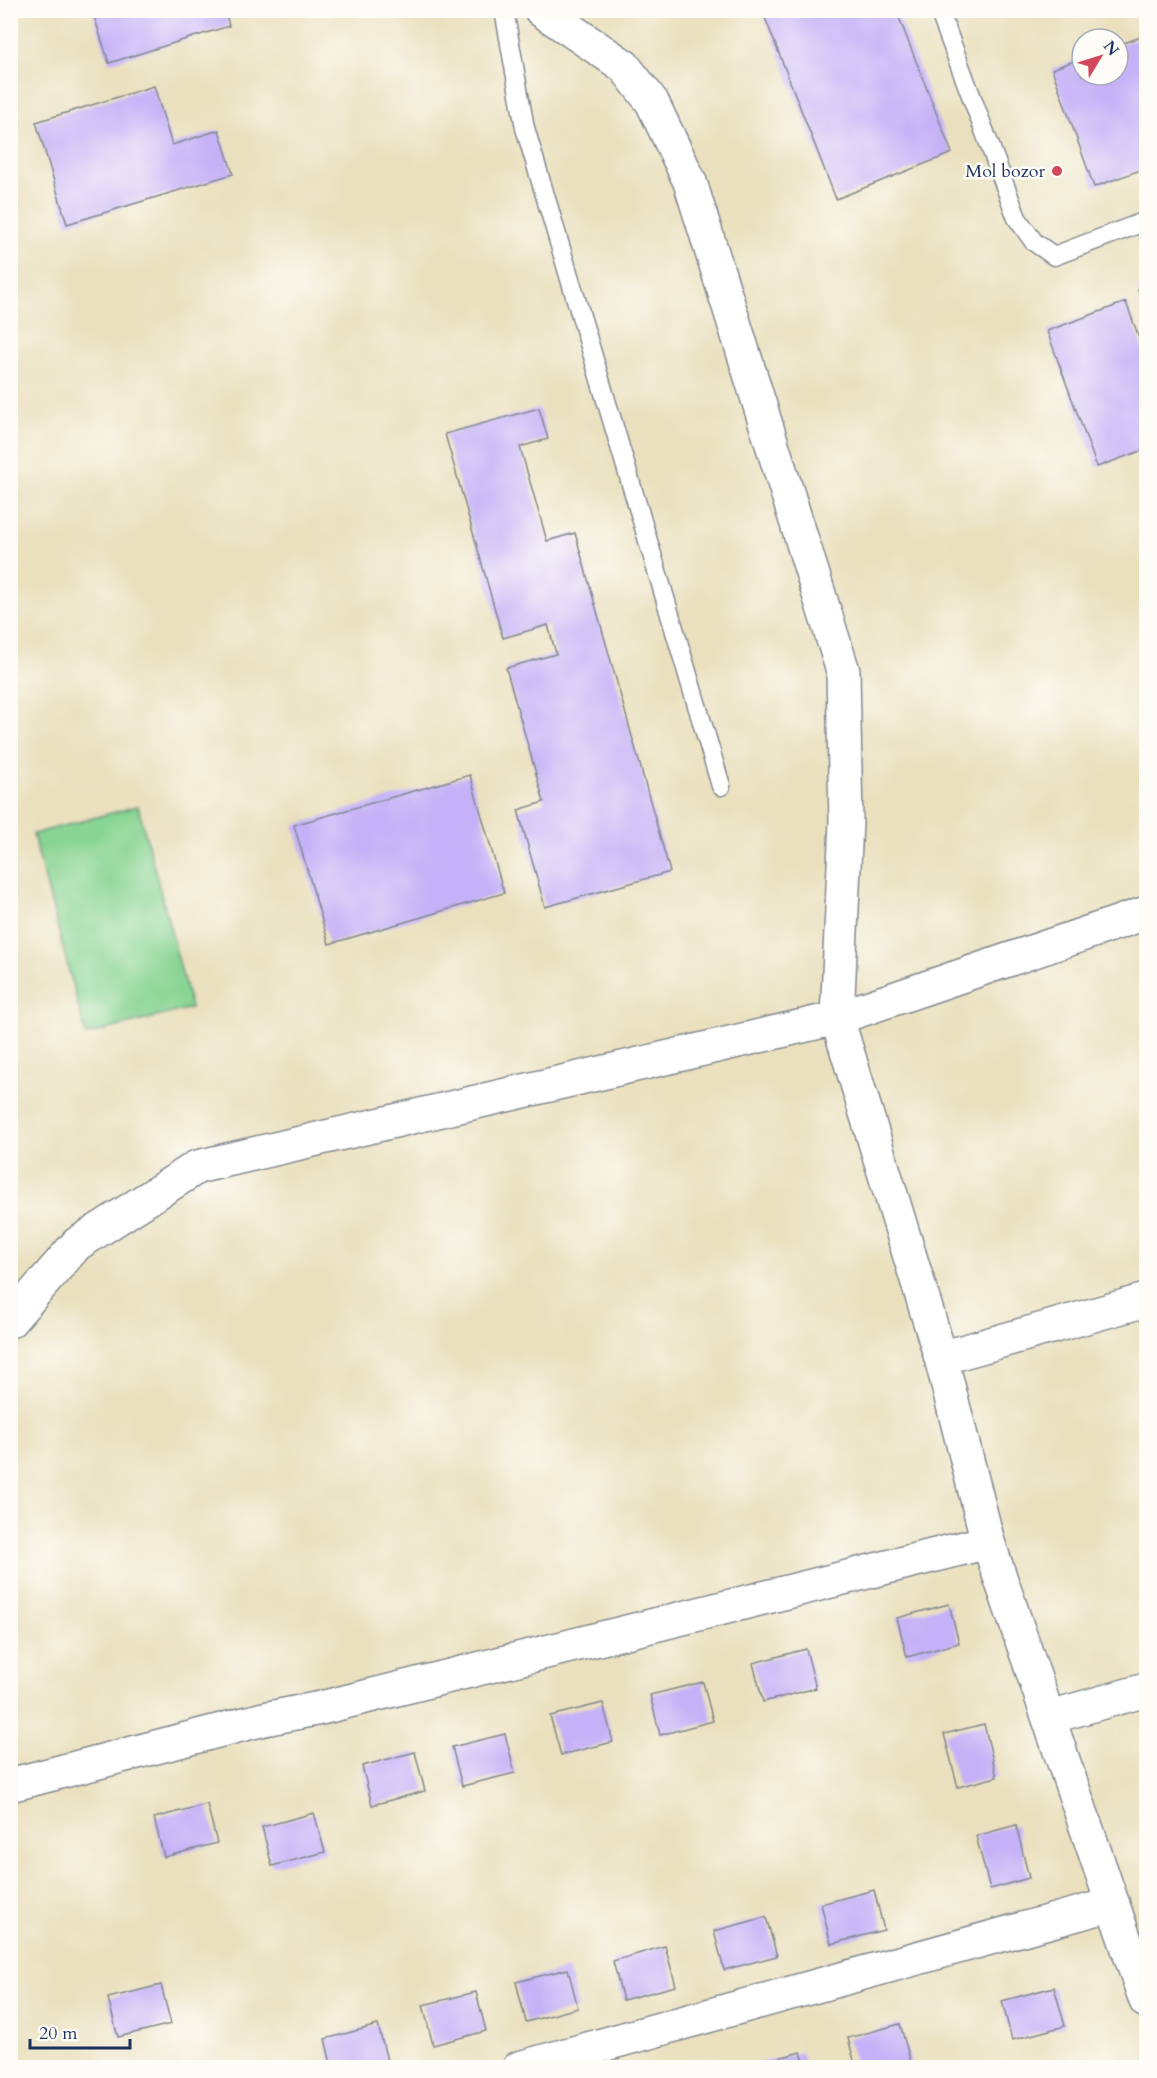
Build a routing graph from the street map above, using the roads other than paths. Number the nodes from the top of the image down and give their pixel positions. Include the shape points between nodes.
1 (504, 10) edge
2 (541, 10) edge
3 (939, 10) edge
4 (1146, 221) edge
5 (722, 786) dead end
6 (1146, 914) edge
7 (837, 1018) junction
8 (1146, 1300) edge
9 (10, 1321) edge
10 (941, 1358) junction
11 (988, 1542) junction
12 (1146, 1690) edge
13 (1050, 1717) junction
14 (10, 1785) edge
15 (1113, 1904) junction
16 (1146, 2001) edge
17 (519, 2067) edge

1 - 5 lane via 525,128
2 - 7 street via 624,66 652,102 690,182 843,671 846,822
3 - 4 lane via 1017,218 1034,242 1054,256
6 - 7 street
7 - 9 street via 197,1167 76,1244
7 - 10 street
8 - 10 street
10 - 11 street
11 - 13 street
11 - 14 street
12 - 13 street
13 - 15 street
15 - 16 street
15 - 17 street

